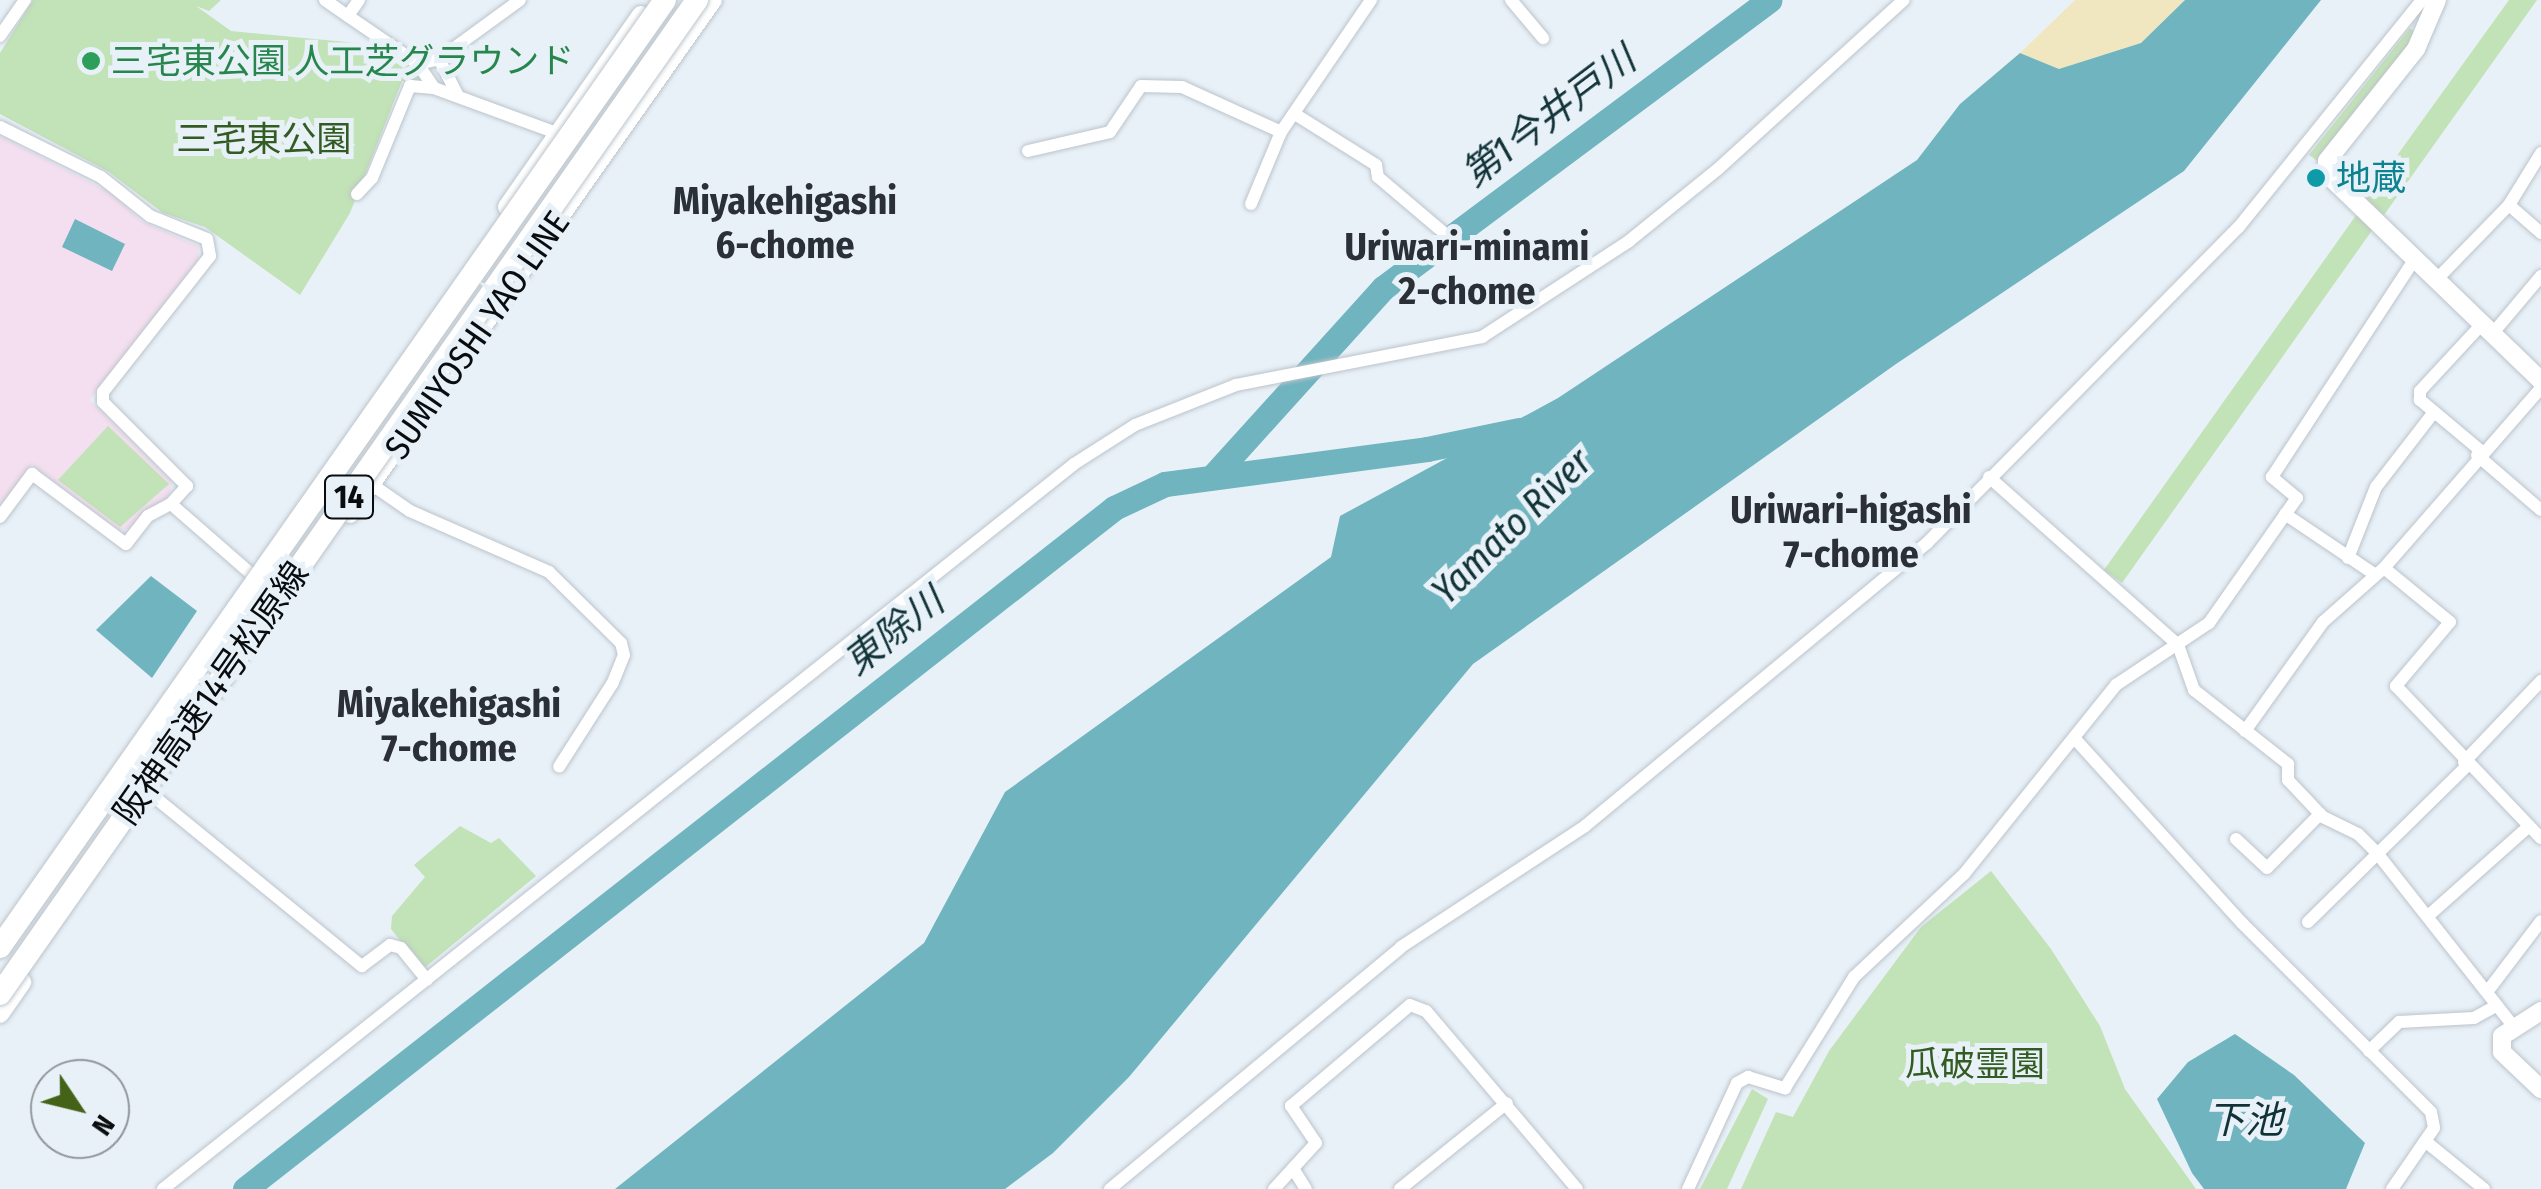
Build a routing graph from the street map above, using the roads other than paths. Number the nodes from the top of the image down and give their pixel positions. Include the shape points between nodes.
1 (25, 0) edge
2 (325, 0) edge
3 (359, 0) edge
4 (520, 0) edge
5 (652, 0) edge
6 (666, 0) edge
7 (697, 0) edge
8 (713, 0) edge
9 (1371, 0) edge
10 (1511, 0) edge
11 (1904, 0) edge
12 (2422, 0) edge
13 (2437, 0) edge
14 (348, 16) junction
15 (0, 36) edge
16 (1543, 38) dead end
17 (439, 59) junction
18 (418, 64) junction
19 (434, 88) junction
20 (458, 96) junction
21 (1298, 116) junction
22 (0, 127) edge
23 (558, 132) junction
24 (1282, 132) junction
25 (1028, 151) dead end
26 (2539, 161) edge
27 (599, 162) junction
28 (357, 194) dead end
29 (1251, 204) dead end
30 (2510, 205) junction
31 (1444, 233) dead end
32 (2541, 233) edge
33 (2416, 257) junction
34 (2541, 276) edge
35 (2438, 278) junction
36 (2488, 328) junction
37 (2541, 385) edge
38 (2434, 412) junction
39 (2479, 453) junction
40 (1989, 477) junction
41 (372, 484) junction
42 (172, 504) junction
43 (2541, 510) edge
44 (2285, 514) junction
45 (0, 517) edge
46 (2348, 558) junction
47 (2379, 571) junction
48 (252, 579) junction
49 (286, 603) junction
50 (2178, 645) junction
51 (2541, 681) edge
52 (2244, 731) junction
53 (2076, 740) junction
54 (2465, 764) junction
55 (559, 767) dead end
56 (152, 795) junction
57 (2320, 814) junction
58 (2528, 828) junction
59 (2541, 838) edge
60 (2236, 839) dead end
61 (2378, 854) junction
62 (2428, 916) junction
63 (2541, 921) edge
64 (2308, 922) dead end
65 (0, 947) edge
66 (0, 957) edge
67 (427, 980) junction
68 (2487, 992) junction
69 (0, 994) edge
70 (2498, 1006) junction
71 (2541, 1011) edge
72 (0, 1014) edge
73 (2514, 1026) junction
74 (2369, 1050) junction
75 (2541, 1089) edge
76 (1507, 1103) junction
77 (2425, 1142) junction
78 (1294, 1170) junction
79 (163, 1189) edge
80 (1110, 1189) edge
81 (1274, 1189) edge
82 (1306, 1189) edge
83 (1400, 1189) edge
84 (1577, 1189) edge
85 (1688, 1189) edge
86 (2392, 1189) edge
87 (2484, 1189) edge

1 - 15 street
2 - 14 street
3 - 14 street
4 - 17 street
5 - 23 main road, SUMIYOSHI YAO LINE
6 - 65 highway, 阪神高速14号松原線 / 14, bridge
7 - 69 highway, 阪神高速14号松原線 / 14, bridge
8 - 27 main road, SUMIYOSHI YAO LINE
9 - 21 street
10 - 16 street
11 - 67 street via 1718,170 1628,241 1482,337 1236,384 1135,425 1074,464
12 - 40 street via 2238,228 2098,376
13 - 33 main road via 2416,49 2325,167
14 - 18 street
17 - 18 street
17 - 20 street
18 - 19 street
19 - 20 street
19 - 28 street via 405,84 372,178
20 - 23 street
21 - 24 street
21 - 31 street via 1376,165 1378,178
22 - 42 street via 101,177 150,216 206,239 210,256 103,392 103,402 188,486
23 - 27 street
23 - 48 main road, SUMIYOSHI YAO LINE
24 - 25 street via 1182,87 1141,86 1110,132
24 - 29 street
26 - 30 street
27 - 41 main road, SUMIYOSHI YAO LINE
30 - 32 street
30 - 35 street
33 - 35 main road
33 - 44 street via 2272,477 2297,498
34 - 36 street
35 - 36 main road
36 - 37 main road
36 - 38 street via 2420,391
37 - 39 street
38 - 39 street
38 - 46 street via 2376,487
39 - 43 street
39 - 47 street
40 - 50 street
40 - 80 street via 1927,543 1585,826 1401,948
41 - 49 main road, SUMIYOSHI YAO LINE
41 - 55 street via 410,511 549,572 621,643 612,684
42 - 45 street via 148,516 126,544 32,474
42 - 48 street
44 - 46 street
44 - 50 street via 2210,623
46 - 47 street
47 - 52 street via 2323,622
47 - 54 street via 2450,622 2396,686
48 - 49 street
48 - 66 main road, SUMIYOSHI YAO LINE
49 - 56 main road, SUMIYOSHI YAO LINE
50 - 52 street via 2194,690
50 - 53 street via 2116,685
51 - 54 street
52 - 57 street via 2288,764 2288,780
53 - 74 street
53 - 85 street via 1964,874 1864,965 1785,1088 1748,1077 1736,1083
54 - 58 street
54 - 61 street
56 - 67 street via 362,966 390,946 401,948
56 - 72 main road, SUMIYOSHI YAO LINE
57 - 60 street via 2267,868
57 - 61 street
58 - 59 street
58 - 62 street
61 - 62 street
61 - 64 street
62 - 68 street
63 - 68 street
67 - 79 street
68 - 70 street
70 - 73 street
70 - 74 street via 2474,1018 2399,1022
71 - 73 main road
73 - 75 main road via 2502,1036 2502,1052
74 - 77 street via 2431,1112 2434,1128
76 - 78 street via 1426,1011 1410,1004 1292,1106 1316,1144
76 - 83 street
76 - 84 street
77 - 86 street
77 - 87 street
78 - 81 street
78 - 82 street

